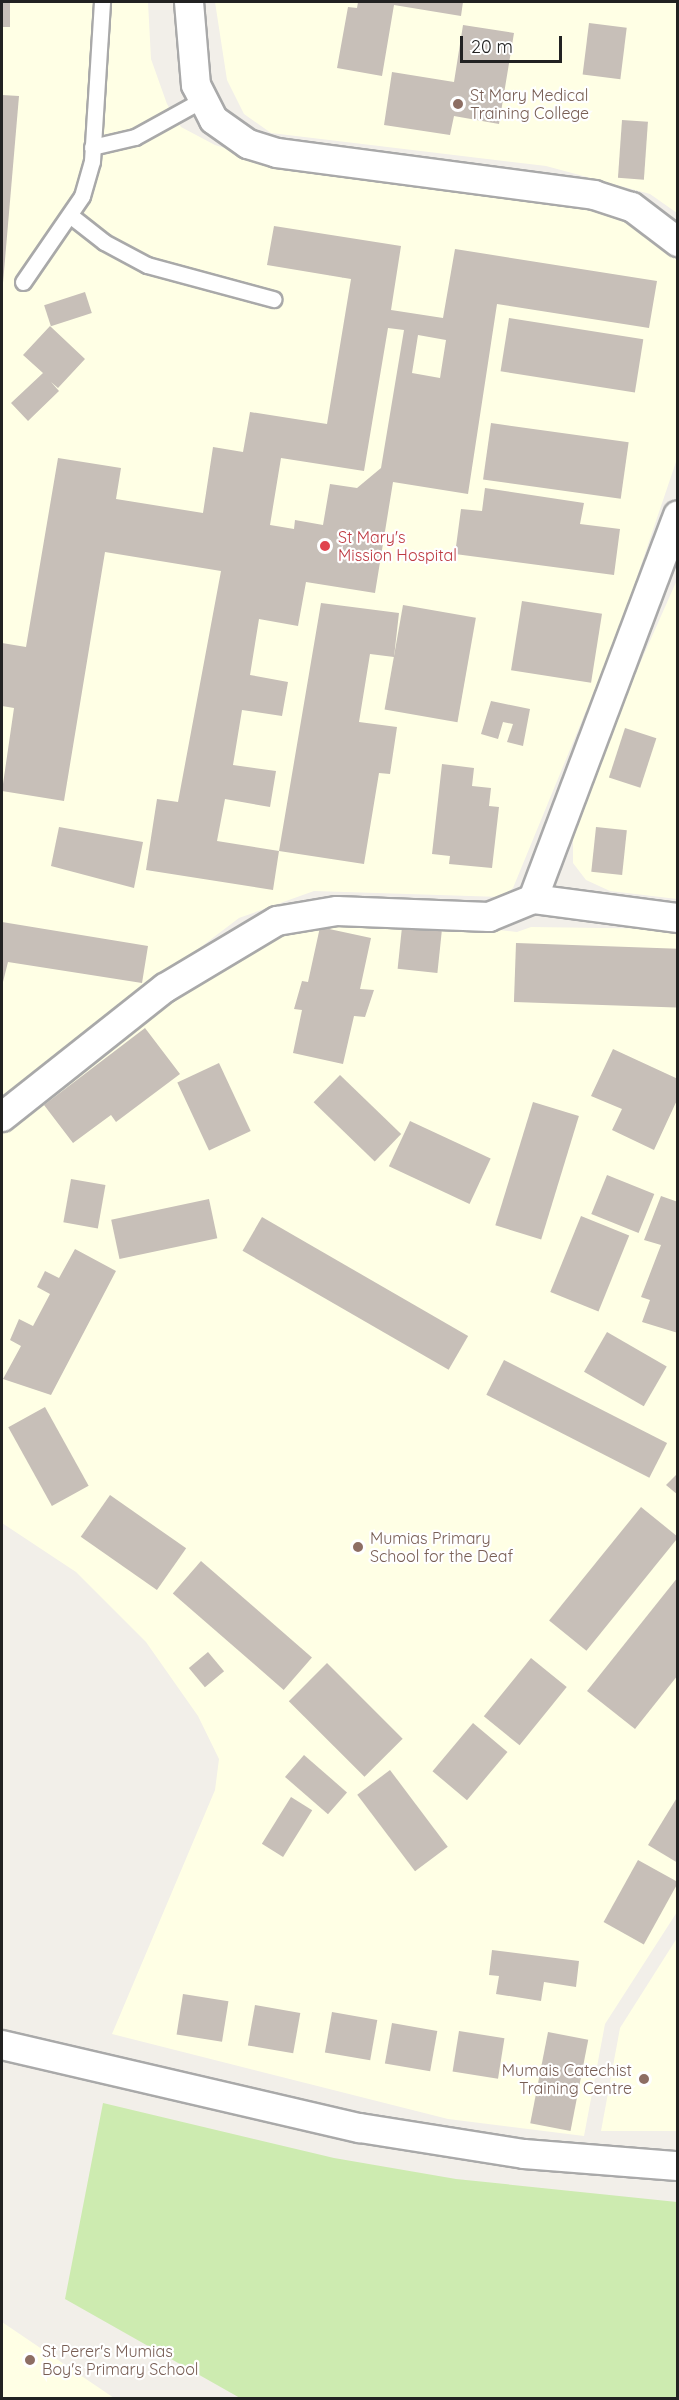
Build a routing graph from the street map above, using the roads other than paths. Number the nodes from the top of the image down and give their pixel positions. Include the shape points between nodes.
1 (102, 2) edge
2 (189, 2) edge
3 (202, 100) junction
4 (92, 147) junction
5 (71, 216) junction
6 (678, 242) edge
7 (23, 282) dead end
8 (273, 299) dead end
9 (678, 516) edge
10 (533, 899) junction
11 (678, 918) edge
12 (2, 1117) edge
13 (2, 2045) edge
14 (678, 2166) edge

1 - 4 lane
2 - 3 street via 189,59
3 - 4 lane via 135,137
3 - 6 street via 225,132 277,153 594,195 632,207
4 - 5 lane via 82,196
5 - 7 lane
5 - 8 lane via 104,242 147,265
9 - 10 street
10 - 11 street
10 - 12 street via 489,917 337,911 277,921 165,987
13 - 14 street via 371,2130 524,2154

